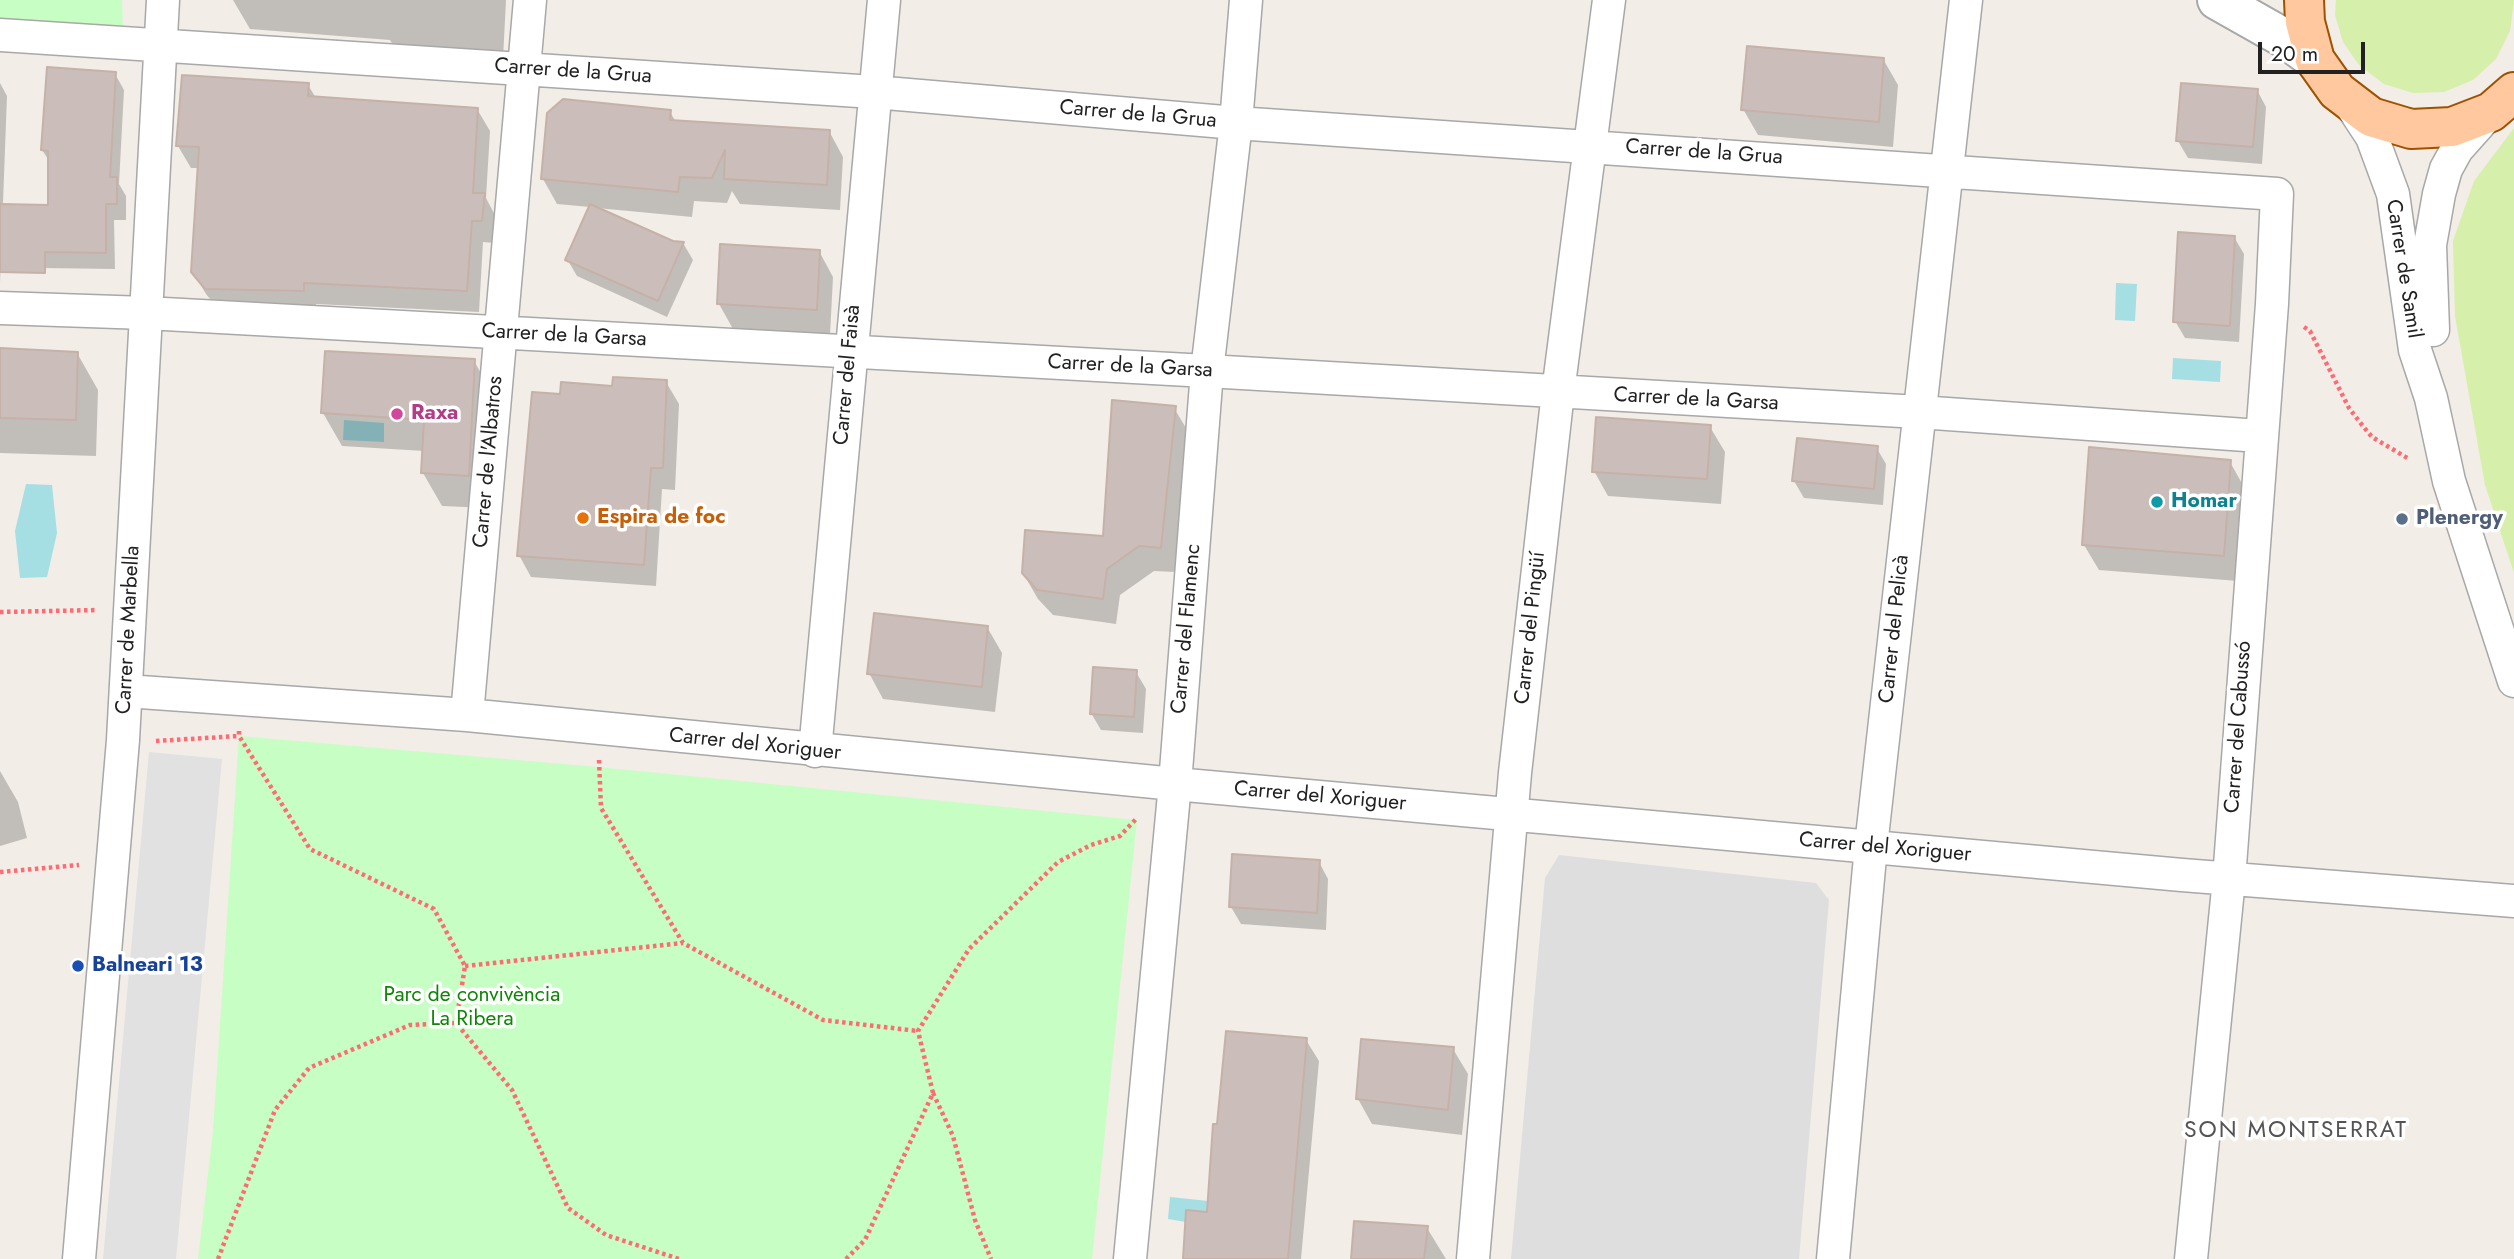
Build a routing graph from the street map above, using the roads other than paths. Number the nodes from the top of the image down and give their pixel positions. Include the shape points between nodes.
1 (163, 0) edge
2 (530, 0) edge
3 (884, 0) edge
4 (1246, 0) edge
5 (1609, 0) edge
6 (1966, 0) edge
7 (2217, 0) edge
8 (2304, 0) edge
9 (0, 35) edge
10 (160, 48) junction
11 (2315, 60) junction
12 (525, 69) junction
13 (874, 92) junction
14 (2502, 102) edge
15 (2351, 105) junction
16 (1236, 123) junction
17 (1590, 145) junction
18 (1946, 170) junction
19 (2277, 194) joint
20 (0, 308) edge
21 (146, 313) junction
22 (500, 332) junction
23 (850, 353) junction
24 (1207, 371) junction
25 (1558, 392) junction
26 (2431, 398) junction
27 (1919, 412) junction
28 (2260, 436) junction
29 (2514, 681) edge
30 (126, 691) junction
31 (467, 715) junction
32 (814, 751) junction
33 (1175, 784) junction
34 (1510, 814) junction
35 (1871, 846) junction
36 (2229, 879) junction
37 (2514, 901) edge
38 (79, 1259) edge
39 (1130, 1259) edge
40 (1473, 1259) edge
41 (1833, 1259) edge
42 (2191, 1259) edge

1 - 10 street, Carrer de Marbella
2 - 12 street, Carrer de l'Albatros
3 - 13 street, Carrer del Faisà
4 - 16 street, Carrer del Flamenc
5 - 17 street, Carrer del Pingüí
6 - 18 street, Carrer del Pelicà
7 - 11 street
8 - 11 main road
9 - 10 street, Carrer de la Grua
10 - 12 street, Carrer de la Grua
10 - 21 street, Carrer de Marbella
11 - 15 main road
12 - 13 street, Carrer de la Grua
12 - 22 street, Carrer de l'Albatros
13 - 16 street, Carrer de la Grua
13 - 23 street, Carrer del Faisà
14 - 15 main road via 2470,122 2431,130 2390,124
14 - 26 street, Carrer de Samil via 2470,132 2446,169 2434,218 2429,274 2434,348
15 - 26 street, Carrer de Samil via 2372,137 2393,194 2415,350
16 - 17 street, Carrer de la Grua
16 - 24 street, Carrer del Flamenc
17 - 18 street, Carrer de la Grua
17 - 25 street, Carrer del Pingüí
18 - 19 street, Carrer de la Grua
18 - 27 street, Carrer del Pelicà
19 - 28 street, Carrer del Cabussó
20 - 21 street, Carrer de la Garsa
21 - 22 street, Carrer de la Garsa
21 - 30 street, Carrer de Marbella
22 - 23 street, Carrer de la Garsa
22 - 31 street, Carrer de l'Albatros
23 - 24 street, Carrer de la Garsa
23 - 32 street, Carrer del Faisà
24 - 25 street, Carrer de la Garsa
24 - 33 street, Carrer del Flamenc
25 - 27 street, Carrer de la Garsa
25 - 34 street, Carrer del Pingüí
26 - 29 street, Carrer de Samil via 2449,481
27 - 28 street, Carrer de la Garsa
27 - 35 street, Carrer del Pelicà
28 - 36 street, Carrer del Cabussó
30 - 31 street, Carrer del Xoriguer
30 - 38 street, Carrer de Marbella
31 - 32 street, Carrer del Xoriguer
32 - 33 street, Carrer del Xoriguer
33 - 34 street, Carrer del Xoriguer
33 - 39 street, Carrer del Flamenc
34 - 35 street, Carrer del Xoriguer
34 - 40 street, Carrer del Pingüí
35 - 36 street, Carrer del Xoriguer
35 - 41 street, Carrer del Pelicà
36 - 37 street, Carrer del Xoriguer
36 - 42 street, Carrer del Cabussó

